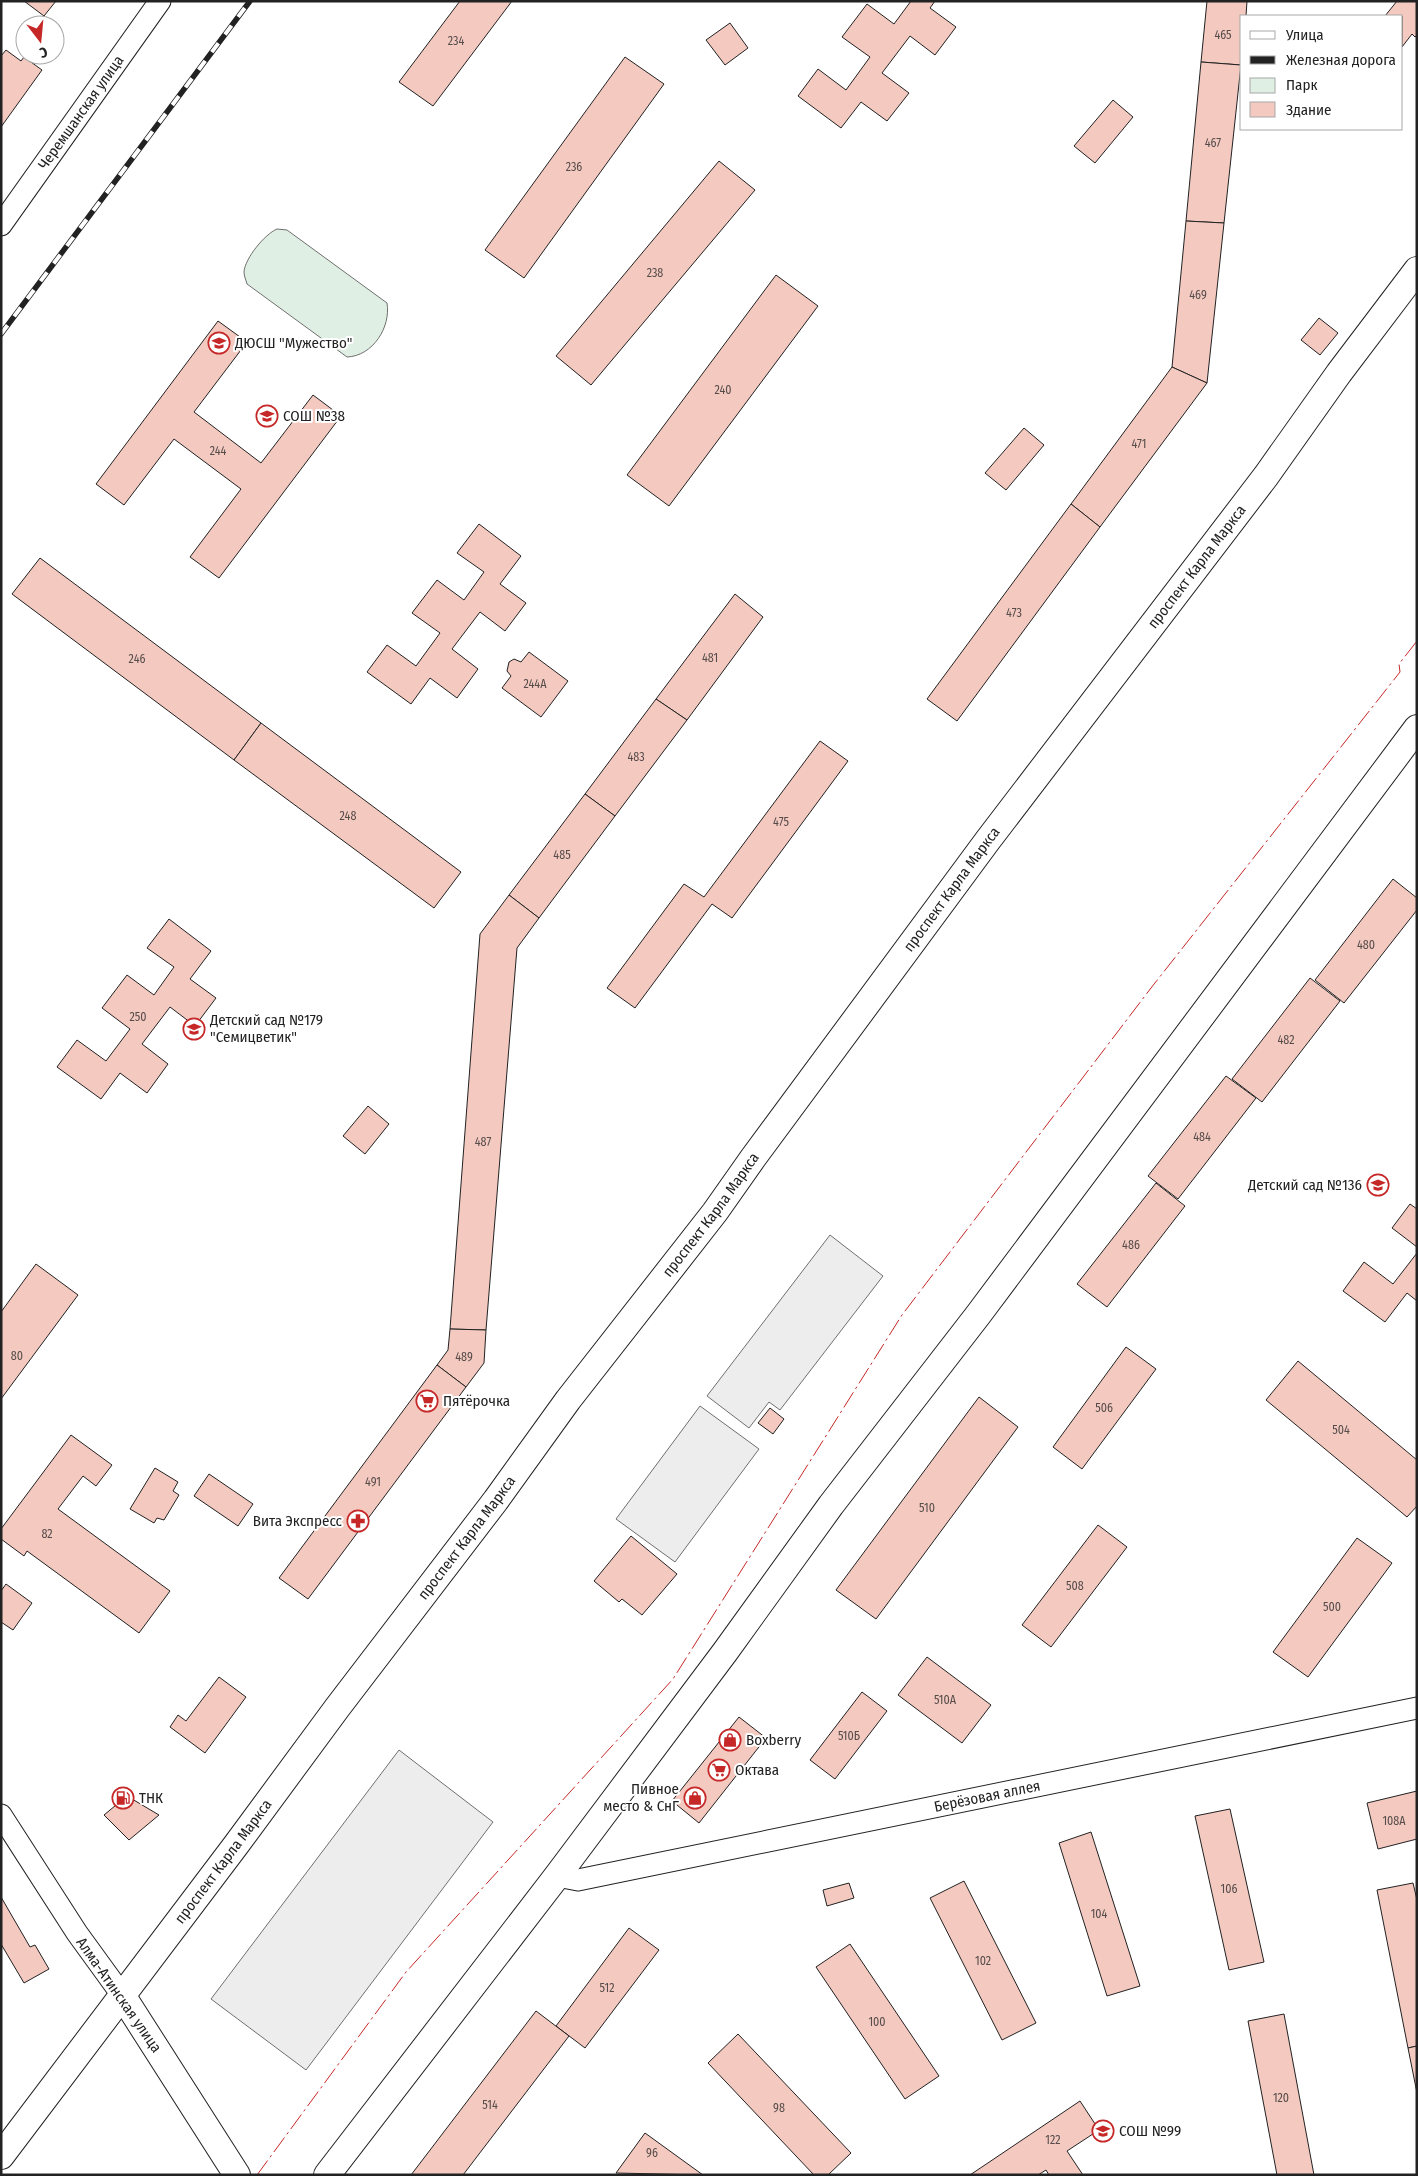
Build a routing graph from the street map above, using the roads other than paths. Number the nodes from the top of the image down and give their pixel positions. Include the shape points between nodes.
1 (160, 1) edge
2 (1, 224) edge
3 (1417, 270) edge
4 (1417, 728) edge
5 (1417, 1708) edge
6 (1, 1815) edge
7 (557, 1876) junction
8 (122, 1995) junction
9 (1, 2156) edge
10 (237, 2175) edge
11 (327, 2175) edge

1 - 2 street, Черемшанская улица
3 - 8 main road, проспект Карла Маркса via 1266,476 988,840 715,1212 568,1400
4 - 7 main road via 831,1505
5 - 7 street, Берёзовая аллея via 578,1880
6 - 8 street, Алма-Атинская улица via 77,1933
7 - 11 main road
8 - 9 main road, проспект Карла Маркса
8 - 10 main road, Алма-Атинская улица

